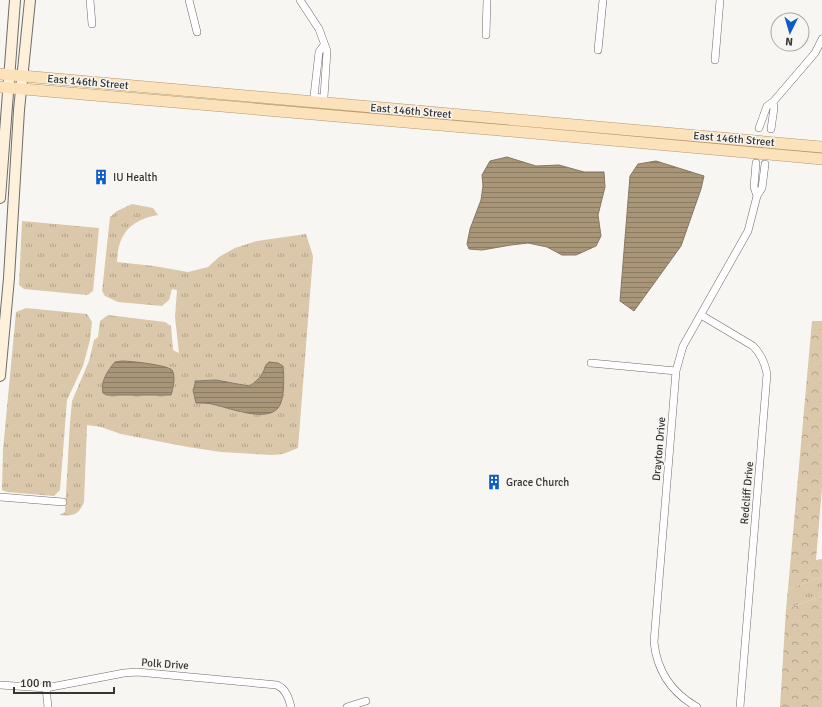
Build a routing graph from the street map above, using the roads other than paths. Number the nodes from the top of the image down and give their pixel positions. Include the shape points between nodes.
1 (15, 0) edge
2 (30, 0) edge
3 (90, 0) edge
4 (189, 0) edge
5 (300, 0) edge
6 (487, 0) edge
7 (604, 0) edge
8 (720, 0) edge
9 (92, 24) dead end
10 (197, 32) dead end
11 (486, 34) dead end
12 (822, 39) edge
13 (598, 50) dead end
14 (715, 60) dead end
15 (4, 74) edge
16 (23, 76) junction
17 (4, 88) edge
18 (22, 89) junction
19 (319, 100) junction
20 (773, 102) junction
21 (318, 114) junction
22 (759, 128) dead end
23 (770, 129) dead end
24 (822, 147) edge
25 (822, 159) edge
26 (756, 164) dead end
27 (766, 164) dead end
28 (757, 196) junction
29 (0, 198) edge
30 (701, 315) junction
31 (591, 363) dead end
32 (676, 371) junction
33 (0, 376) edge
34 (0, 497) edge
35 (63, 502) dead end
36 (0, 685) edge
37 (46, 688) junction
38 (366, 701) dead end
39 (48, 707) edge
40 (292, 707) edge
41 (347, 707) edge
42 (697, 707) edge
43 (740, 707) edge

1 - 15 main road
2 - 16 main road
3 - 9 street
4 - 10 street
5 - 19 street via 319,29 324,45 318,52 314,96
6 - 11 street
7 - 13 street
8 - 14 street
12 - 20 street via 815,53
15 - 16 main road, East 146th Street
15 - 17 main road
16 - 18 main road
16 - 19 main road, East 146th Street
17 - 18 main road, East 146th Street
17 - 29 main road
18 - 21 main road, East 146th Street
18 - 33 main road
19 - 21 street
19 - 24 main road, East 146th Street
20 - 22 street via 767,106
20 - 23 street
21 - 25 main road, East 146th Street
26 - 28 street, Drayton Drive via 754,187
27 - 28 street, Drayton Drive via 762,188
28 - 30 street, Drayton Drive via 748,231
30 - 32 street, Drayton Drive via 683,346
30 - 43 street, Redcliff Drive via 753,346 761,356 768,374
31 - 32 street
32 - 42 street, Drayton Drive via 654,642 659,665 668,682 682,698
34 - 35 street
36 - 37 street, Polk Drive
37 - 39 street
37 - 40 street, Polk Drive via 124,673 146,672 277,685 286,692
38 - 41 street

